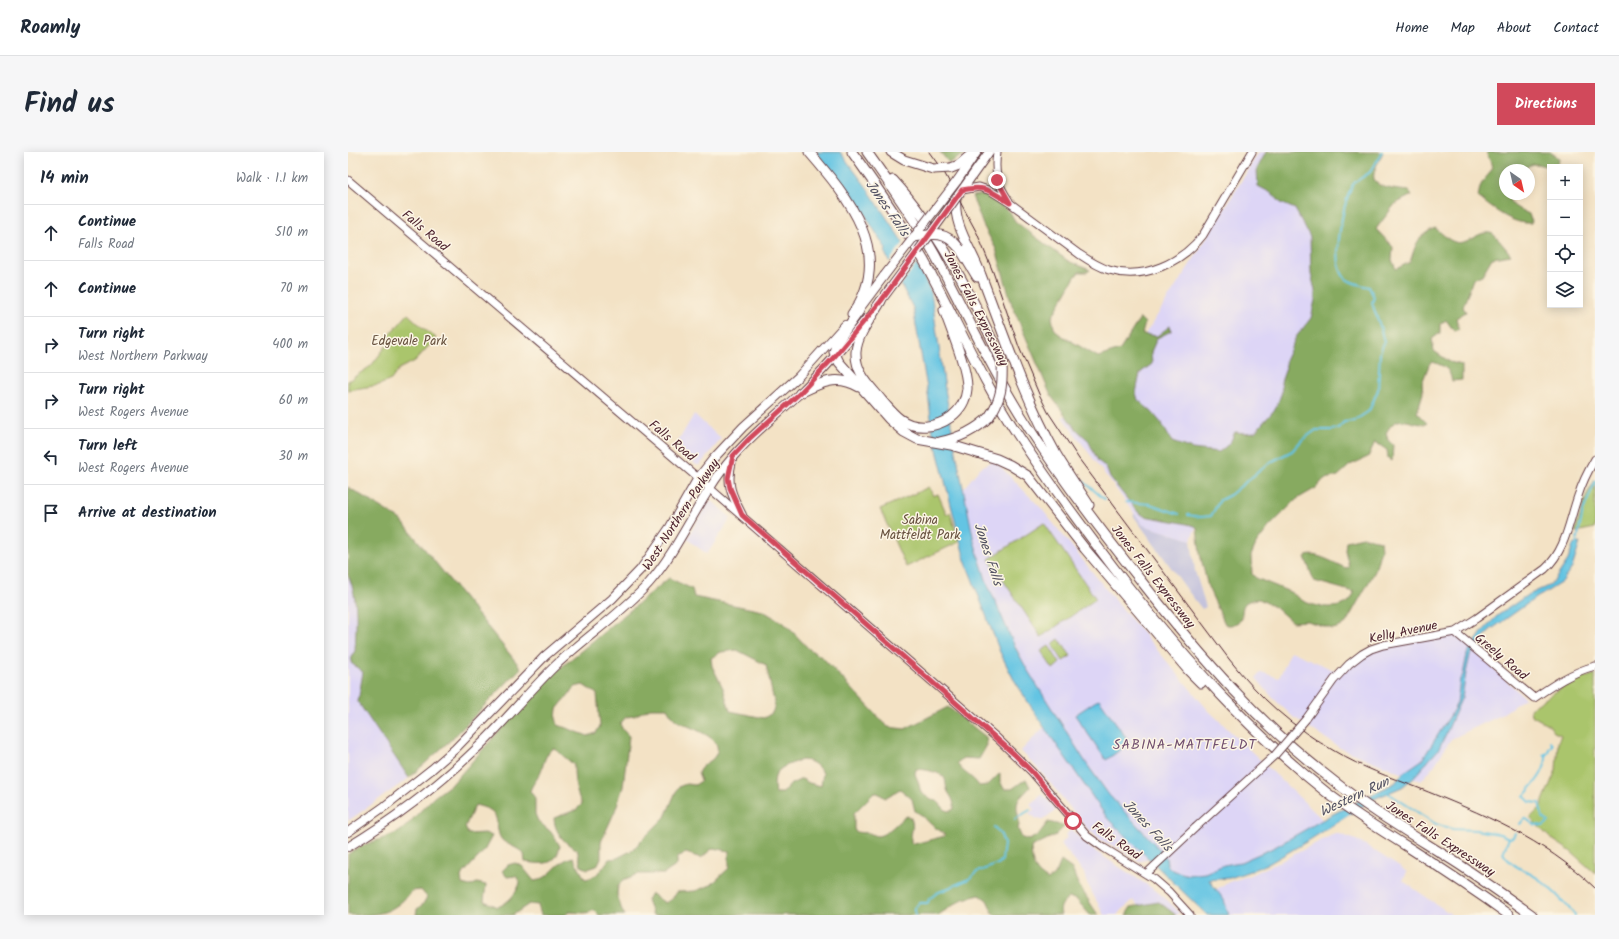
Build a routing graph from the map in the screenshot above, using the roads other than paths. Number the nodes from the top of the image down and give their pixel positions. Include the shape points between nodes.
1 (809, 152) edge
2 (852, 152) edge
3 (868, 152) edge
4 (892, 152) edge
5 (989, 152) edge
6 (997, 152) edge
7 (1252, 152) edge
8 (974, 153) edge
9 (348, 180) edge
10 (962, 190) junction
11 (956, 198) junction
12 (1010, 203) junction
13 (930, 234) junction
14 (914, 237) junction
15 (964, 247) junction
16 (937, 286) junction
17 (881, 301) junction
18 (859, 311) junction
19 (836, 334) junction
20 (835, 356) junction
21 (864, 390) junction
22 (800, 393) junction
23 (929, 442) junction
24 (733, 456) junction
25 (1595, 459) edge
26 (698, 478) junction
27 (710, 487) junction
28 (742, 515) junction
29 (1128, 566) junction
30 (1455, 632) junction
31 (1595, 666) edge
32 (1245, 721) junction
33 (348, 832) edge
34 (348, 847) edge
35 (1146, 874) junction
36 (1190, 915) edge
37 (1509, 915) edge
38 (1532, 915) edge

1 - 19 highway via 845,196 858,218 866,238 869,256 869,275 864,294
2 - 16 highway, Jones Falls Expressway via 897,216
3 - 23 highway, bridge via 921,215 966,286 1002,364 1001,393 989,417 968,433 948,440
3 - 29 highway, Jones Falls Expressway via 923,235 1003,386 1028,427
4 - 8 highway, bridge via 908,162 933,169 952,168
5 - 10 main road, West Northern Parkway
6 - 12 main road via 996,177
7 - 12 main road via 1195,245 1179,258 1150,270 1125,273 1109,270 1091,262
8 - 14 main road, West Northern Parkway, bridge via 957,181
9 - 26 main road, Falls Road
10 - 11 main road, West Northern Parkway, bridge
10 - 12 main road via 985,188
11 - 13 main road, West Northern Parkway, bridge
11 - 15 highway via 955,210
13 - 14 highway, bridge
13 - 15 highway, bridge via 940,234
13 - 17 main road, West Northern Parkway, bridge
14 - 18 main road, West Northern Parkway, bridge
15 - 29 highway via 988,295 1055,453
16 - 17 highway via 967,380 966,396 958,411 942,423 916,426 899,418 869,385 859,369 856,358 857,346
16 - 32 highway, Jones Falls Expressway via 1017,434 1075,518 1193,666
17 - 20 main road, West Northern Parkway
18 - 19 main road, West Northern Parkway
18 - 20 highway via 835,345
19 - 26 main road, West Northern Parkway via 798,377 728,442
20 - 21 highway
20 - 22 main road, West Northern Parkway
21 - 22 highway via 847,382 830,380
21 - 23 highway via 904,432
22 - 24 main road, West Northern Parkway
23 - 32 highway via 970,450 1010,465 1028,476 1085,549 1188,670
24 - 27 main road, West Northern Parkway
24 - 28 main road via 728,478
25 - 30 main road, Kelly Avenue via 1580,490 1562,547 1551,564
26 - 27 main road, Falls Road
26 - 33 main road, West Northern Parkway via 672,524 640,570 612,599 545,656 432,770
27 - 28 main road, Falls Road
27 - 34 main road, West Northern Parkway via 675,547 636,596 555,666 478,748 451,772 409,806
28 - 35 main road, Falls Road via 1014,754 1087,836
29 - 38 highway, Jones Falls Expressway via 1239,698 1302,756 1372,809
30 - 31 main road, Greely Road via 1534,698 1562,679
30 - 35 main road, Kelly Avenue, bridge via 1383,645 1353,660 1342,670 1306,719 1275,755
32 - 37 highway, Jones Falls Expressway via 1294,766 1360,817 1454,876
35 - 36 main road, Falls Road via 1165,887

